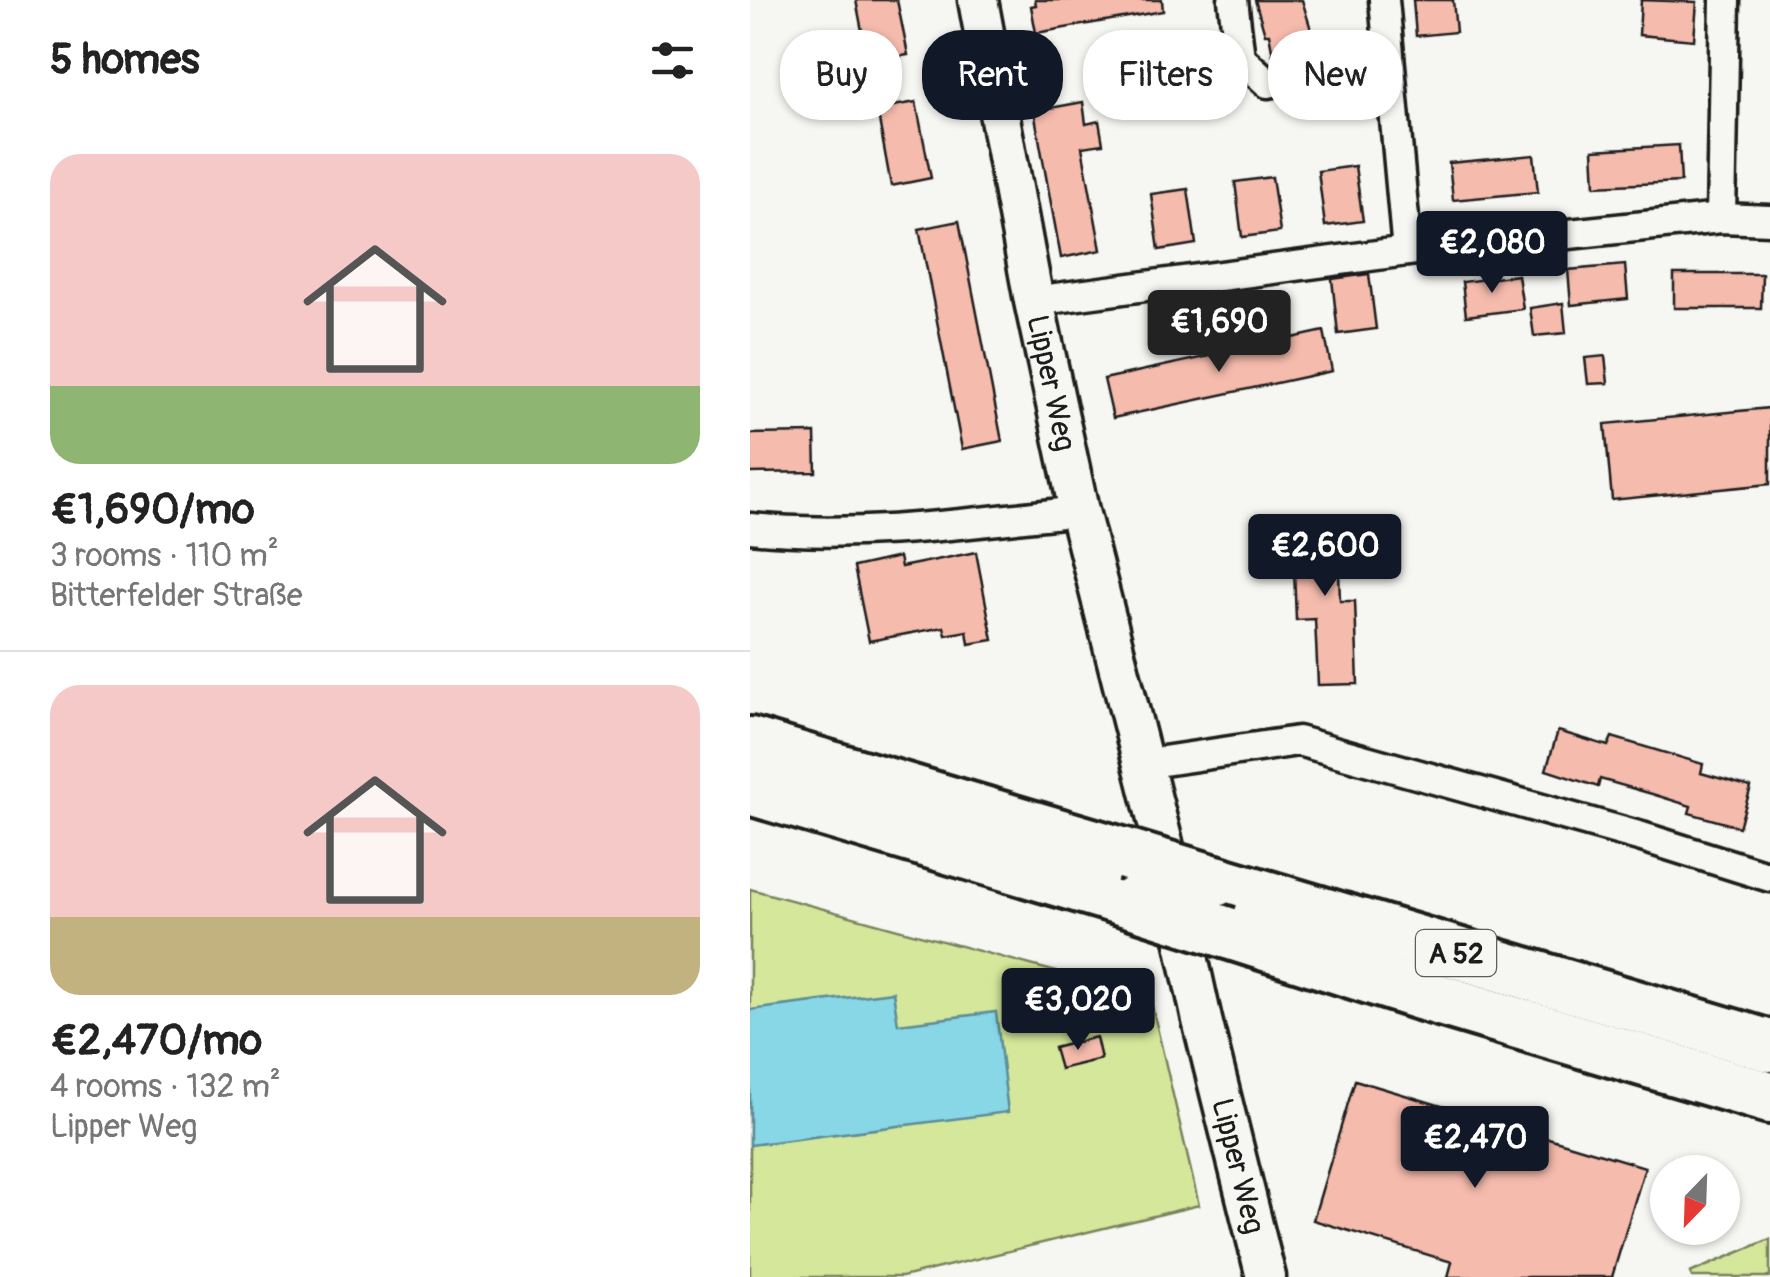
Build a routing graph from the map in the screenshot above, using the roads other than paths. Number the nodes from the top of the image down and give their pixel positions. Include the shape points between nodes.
1 (978, 0) edge
2 (1233, 0) edge
3 (1384, 0) edge
4 (1725, 0) edge
5 (1386, 30) edge
6 (1268, 83) edge
7 (1394, 120) edge
8 (1721, 218) junction
9 (1770, 220) edge
10 (1407, 251) junction
11 (1034, 301) junction
12 (1079, 511) junction
13 (750, 528) edge
14 (750, 742) edge
15 (1143, 764) junction
16 (750, 789) edge
17 (1770, 878) edge
18 (1698, 1024) junction
19 (1770, 1038) edge
20 (1770, 1046) edge
21 (1770, 1098) edge
22 (1266, 1277) edge

1 - 11 street, Lipper Weg
2 - 6 street via 1240,58
3 - 5 street
4 - 8 street
7 - 10 street
8 - 9 street
8 - 10 street
10 - 11 street
11 - 12 street, Lipper Weg
12 - 13 street via 900,531
12 - 15 street, Lipper Weg
14 - 18 highway, A 52, bridge
15 - 17 street via 1298,741
15 - 22 street, Lipper Weg
16 - 21 highway, A 52, bridge
18 - 19 highway
18 - 20 highway, A 52

